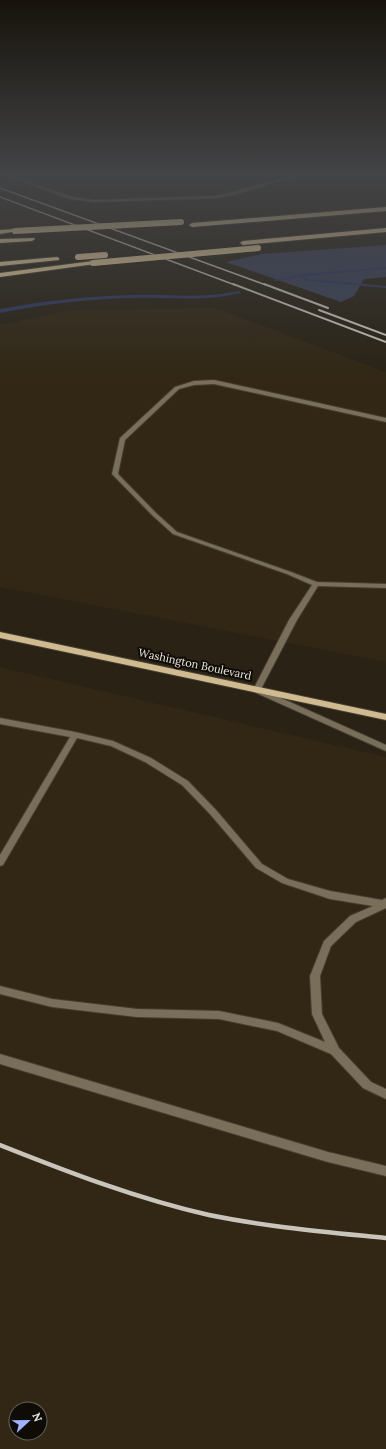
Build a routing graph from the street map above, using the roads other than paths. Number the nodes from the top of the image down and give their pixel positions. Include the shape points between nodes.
1 (247, 243) edge
2 (311, 243) edge
3 (70, 258) dead end
4 (62, 259) dead end
5 (0, 264) edge
6 (0, 274) edge
7 (386, 420) edge
8 (316, 584) junction
9 (386, 586) edge
10 (0, 635) edge
11 (257, 690) junction
12 (386, 717) edge
13 (0, 721) edge
14 (75, 735) junction
15 (386, 748) edge
16 (0, 863) edge
17 (385, 903) edge
18 (0, 990) edge
19 (335, 1051) junction
20 (0, 1059) edge
21 (386, 1094) edge
22 (386, 1171) edge

1 - 3 highway, bridge
2 - 6 highway, bridge
4 - 5 highway
7 - 8 street via 214,382 194,383 177,388 122,439 115,474 175,533
8 - 9 street
8 - 11 street via 293,620
10 - 11 main road, Washington Boulevard
11 - 12 main road, Washington Boulevard
11 - 15 street
13 - 14 street
14 - 16 street
14 - 17 street via 113,744 148,760 185,783 259,866 285,881 330,895
17 - 19 street via 353,919 327,944 315,976 317,1014
18 - 19 street via 52,1003 137,1013 219,1015 278,1027
19 - 21 street via 368,1085
20 - 22 street via 320,1155

